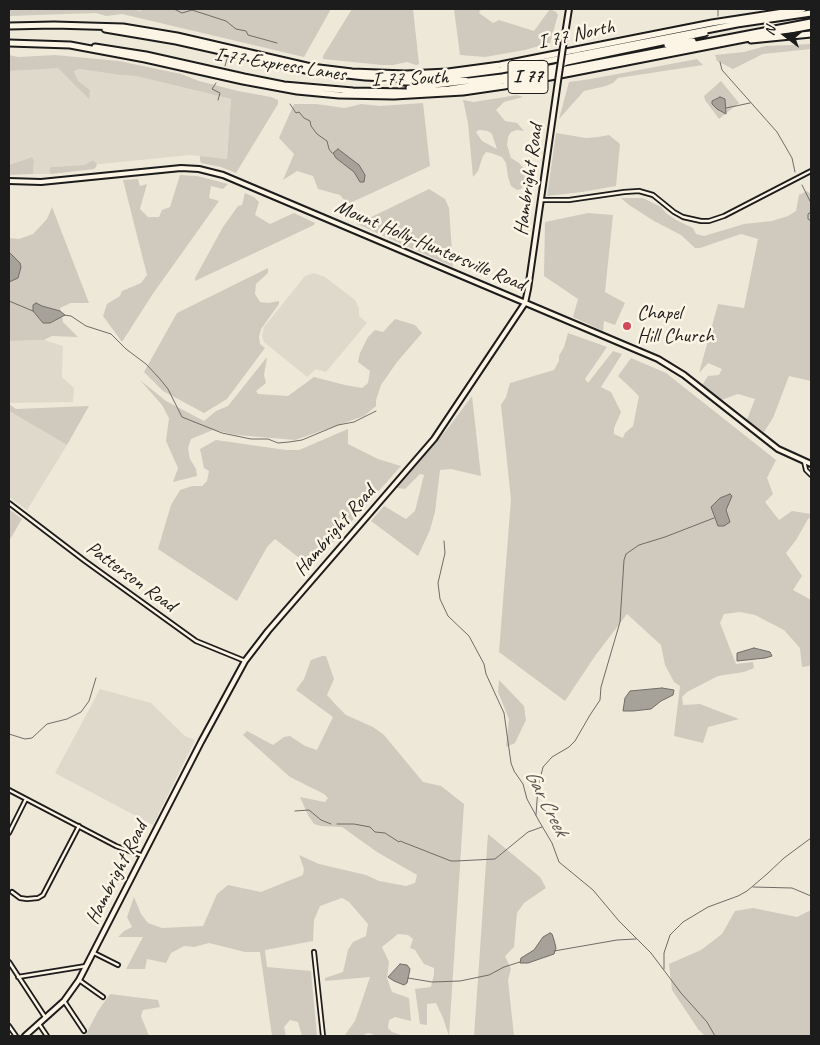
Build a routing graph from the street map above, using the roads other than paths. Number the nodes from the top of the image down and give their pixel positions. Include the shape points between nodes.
1 (569, 9) edge
2 (803, 9) edge
3 (811, 13) edge
4 (811, 22) edge
5 (9, 26) edge
6 (82, 26) junction
7 (811, 26) edge
8 (811, 34) edge
9 (696, 38) junction
10 (741, 39) junction
11 (682, 40) junction
12 (9, 43) edge
13 (70, 46) junction
14 (561, 64) junction
15 (552, 66) junction
16 (365, 77) junction
17 (366, 92) junction
18 (811, 172) edge
19 (9, 181) edge
20 (541, 200) junction
21 (525, 303) junction
22 (804, 461) junction
23 (811, 463) edge
24 (811, 475) edge
25 (9, 503) edge
26 (245, 661) junction
27 (9, 790) edge
28 (26, 799) junction
29 (79, 826) junction
30 (9, 833) edge
31 (143, 856) junction
32 (12, 892) dead end
33 (314, 952) dead end
34 (94, 953) junction
35 (9, 962) edge
36 (87, 966) junction
37 (118, 966) dead end
38 (18, 977) junction
39 (79, 980) junction
40 (103, 997) dead end
41 (64, 1001) junction
42 (45, 1018) junction
43 (39, 1024) junction
44 (9, 1026) edge
45 (84, 1031) dead end
46 (16, 1036) edge
47 (26, 1036) edge
48 (47, 1036) edge
49 (323, 1036) edge

1 - 14 main road, Hambright Road, bridge
2 - 9 highway, I 77 via 760,15
3 - 9 highway, I 77 via 737,24
4 - 9 highway, I 77 via 731,37
5 - 6 highway, I 77 North / I 77
6 - 11 highway, I 77 North / I 77 via 157,32 311,67 406,74 448,72
6 - 16 highway, I 77 Express Lanes / I 77 via 176,41 296,68
7 - 10 highway, I-77 South / I 77
8 - 10 highway
9 - 10 highway, I-77 South / I 77
9 - 11 highway, I-77 South / I 77
9 - 11 highway, I 77
9 - 11 highway
11 - 13 highway, I-77 South / I 77 via 478,90 373,96 277,87
11 - 14 highway
11 - 16 highway, I 77 Express Lanes / I 77 via 476,74 421,78
11 - 17 highway, I 77 Express Lanes / I 77 via 484,84 422,91
12 - 13 highway, I-77 South / I 77
13 - 17 highway, I 77 Express Lanes / I 77 via 132,52 284,85
14 - 15 highway
14 - 20 main road, Hambright Road, bridge
15 - 16 highway via 435,82 399,82
15 - 17 highway via 469,82
18 - 20 street via 724,216 706,221 680,216 659,199 642,192
19 - 21 main road, Mount Holly-Huntersville Road via 41,182 176,168 208,170
20 - 21 main road, Hambright Road
21 - 22 main road, Mount Holly-Huntersville Road via 667,363 778,449
21 - 26 main road, Hambright Road via 434,439
22 - 23 main road, Mount Holly-Huntersville Road
22 - 24 street
25 - 26 street, Patterson Road via 196,641
26 - 31 main road, Hambright Road
27 - 28 street
28 - 29 street
28 - 30 street
29 - 31 street
29 - 32 street via 43,895 27,900
31 - 34 main road, Hambright Road
33 - 49 street
34 - 36 main road, Hambright Road
34 - 37 street
35 - 38 street
36 - 38 street
36 - 39 main road, Hambright Road
38 - 42 street
39 - 40 street
39 - 41 main road, Hambright Road
41 - 42 main road, Hambright Road
41 - 45 street
42 - 43 main road, Hambright Road
43 - 47 main road, Hambright Road
43 - 48 street
44 - 46 street

